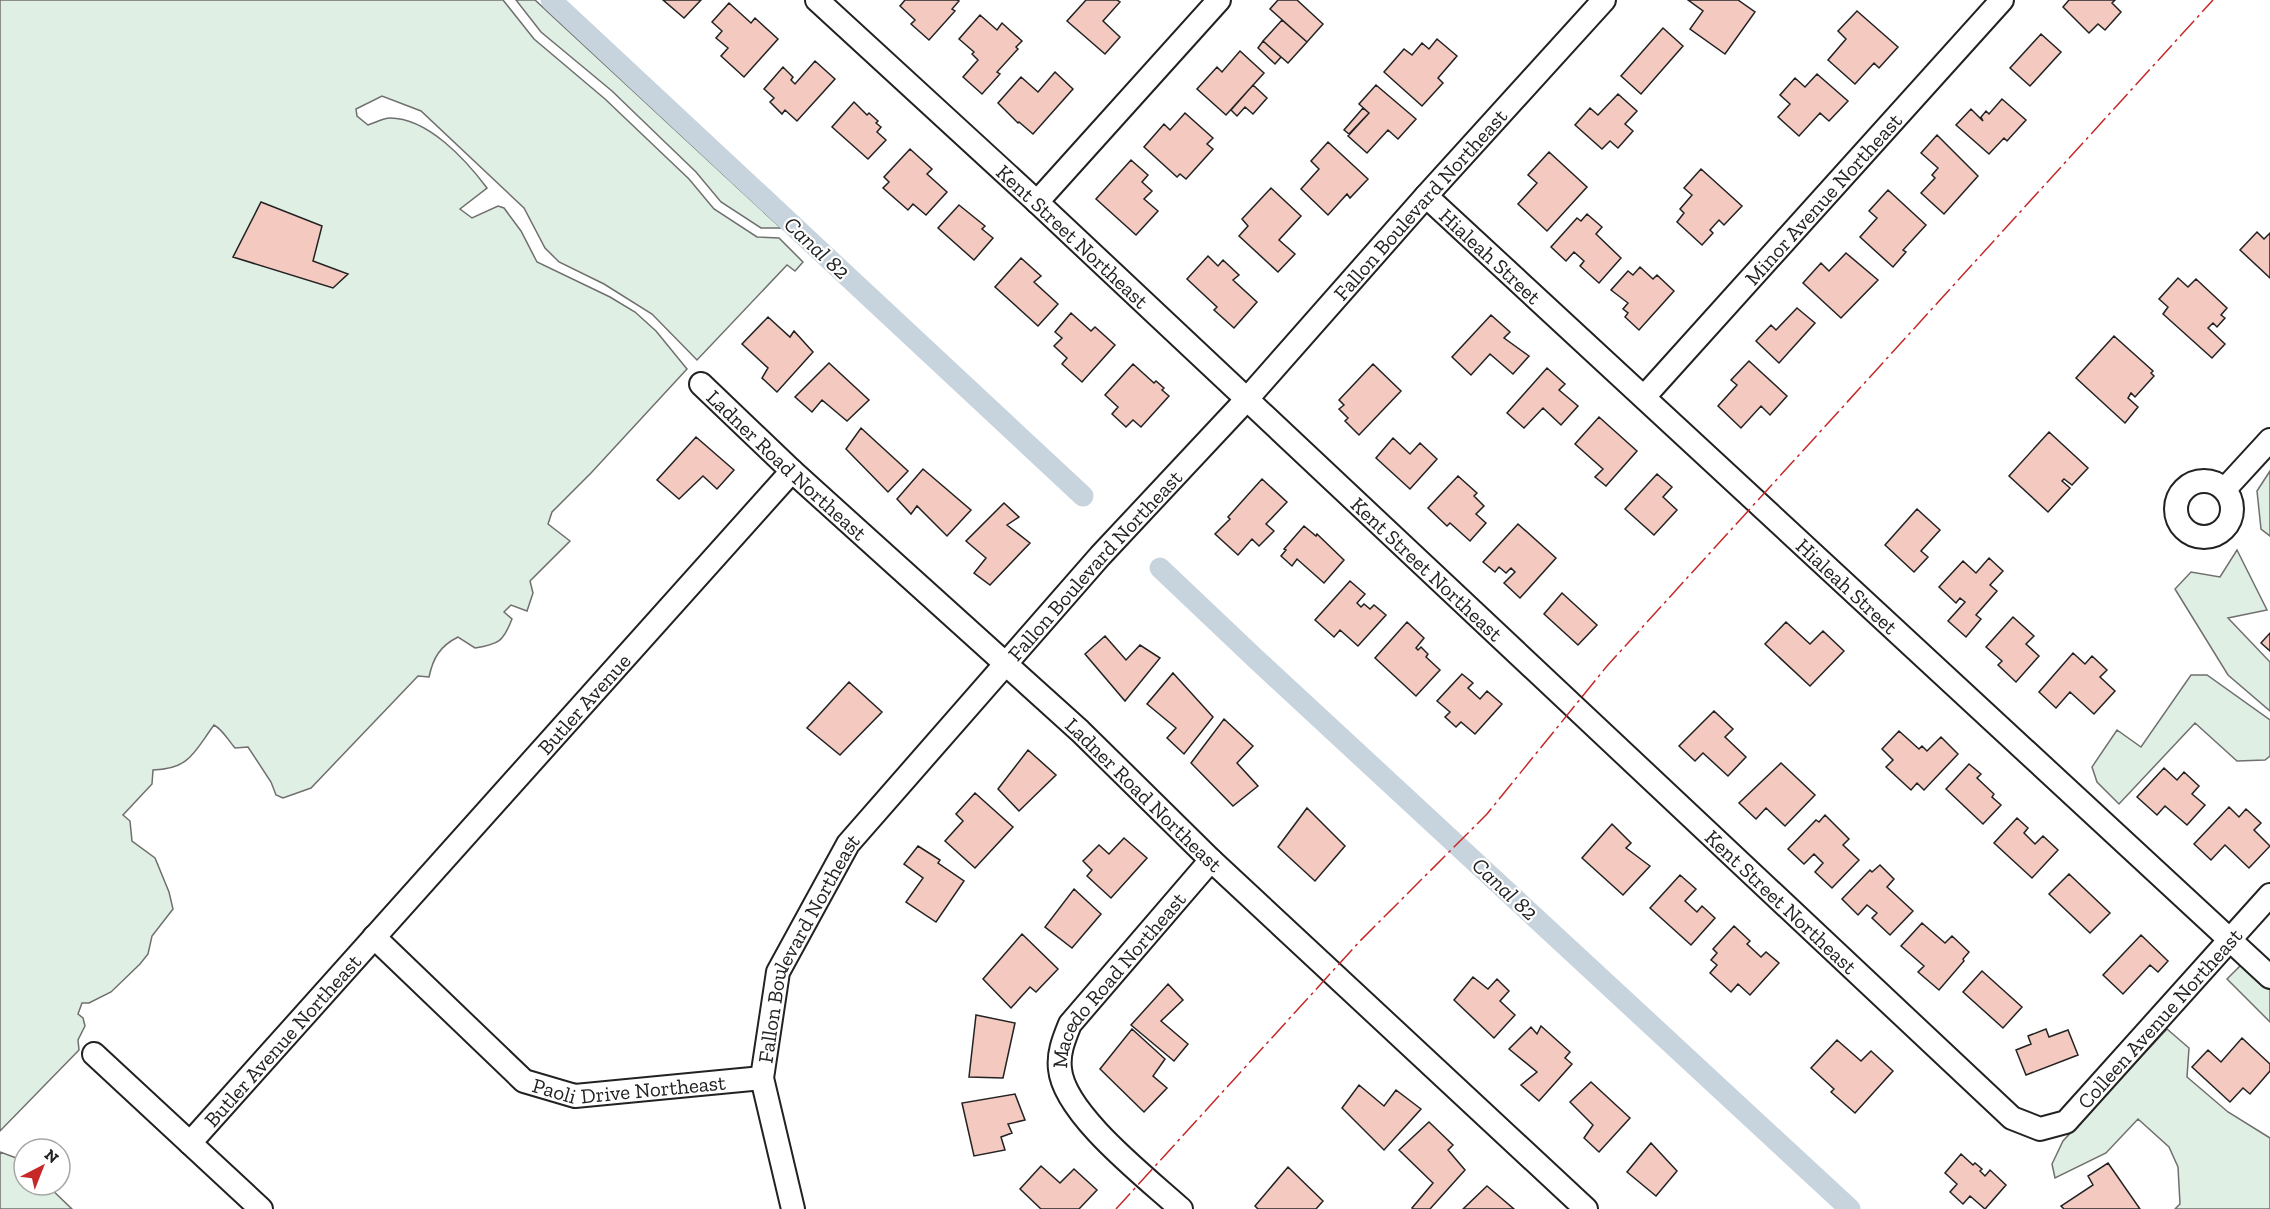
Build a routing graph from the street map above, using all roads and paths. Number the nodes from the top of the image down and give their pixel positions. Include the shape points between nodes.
1 (1220, 0) edge
2 (1604, 0) edge
3 (2002, 0) edge
4 (827, 4) edge
5 (1426, 196) junction
6 (1038, 202) junction
7 (701, 384) dead end
8 (1644, 397) junction
9 (1247, 399) junction
10 (2270, 440) edge
11 (792, 471) junction
12 (2225, 489) dead end
13 (1005, 663) junction
14 (1212, 860) junction
15 (2270, 895) edge
16 (374, 937) junction
17 (2231, 940) junction
18 (2270, 977) edge
19 (94, 1054) dead end
20 (762, 1078) junction
21 (2040, 1129) joint
22 (190, 1143) junction
23 (261, 1209) edge
24 (793, 1209) edge
25 (1181, 1209) edge
26 (1586, 1209) edge

1 - 6 street
2 - 5 street, Fallon Boulevard Northeast
3 - 8 street, Minor Avenue Northeast
4 - 6 street, Kent Street Northeast
5 - 8 street, Hialeah Street
5 - 9 street, Fallon Boulevard Northeast
6 - 9 street, Kent Street Northeast
7 - 11 street, Ladner Road Northeast
8 - 17 street, Hialeah Street
9 - 13 street, Fallon Boulevard Northeast
9 - 21 street, Kent Street Northeast via 2012,1118
10 - 12 street
11 - 13 street, Ladner Road Northeast
11 - 16 street, Butler Avenue
13 - 14 street, Ladner Road Northeast
13 - 20 street, Fallon Boulevard Northeast via 848,844 778,972
14 - 25 street, Macedo Road Northeast via 1070,1024 1060,1051 1066,1092 1089,1125
14 - 26 street, Ladner Road Northeast
15 - 17 street, Colleen Avenue Northeast
16 - 20 street, Paoli Drive Northeast via 524,1081 575,1096
16 - 22 street, Butler Avenue Northeast
17 - 18 street, Hialeah Street
17 - 21 street, Colleen Avenue Northeast via 2066,1122
19 - 22 street
20 - 24 street, Fallon Boulevard Northeast
22 - 23 street

